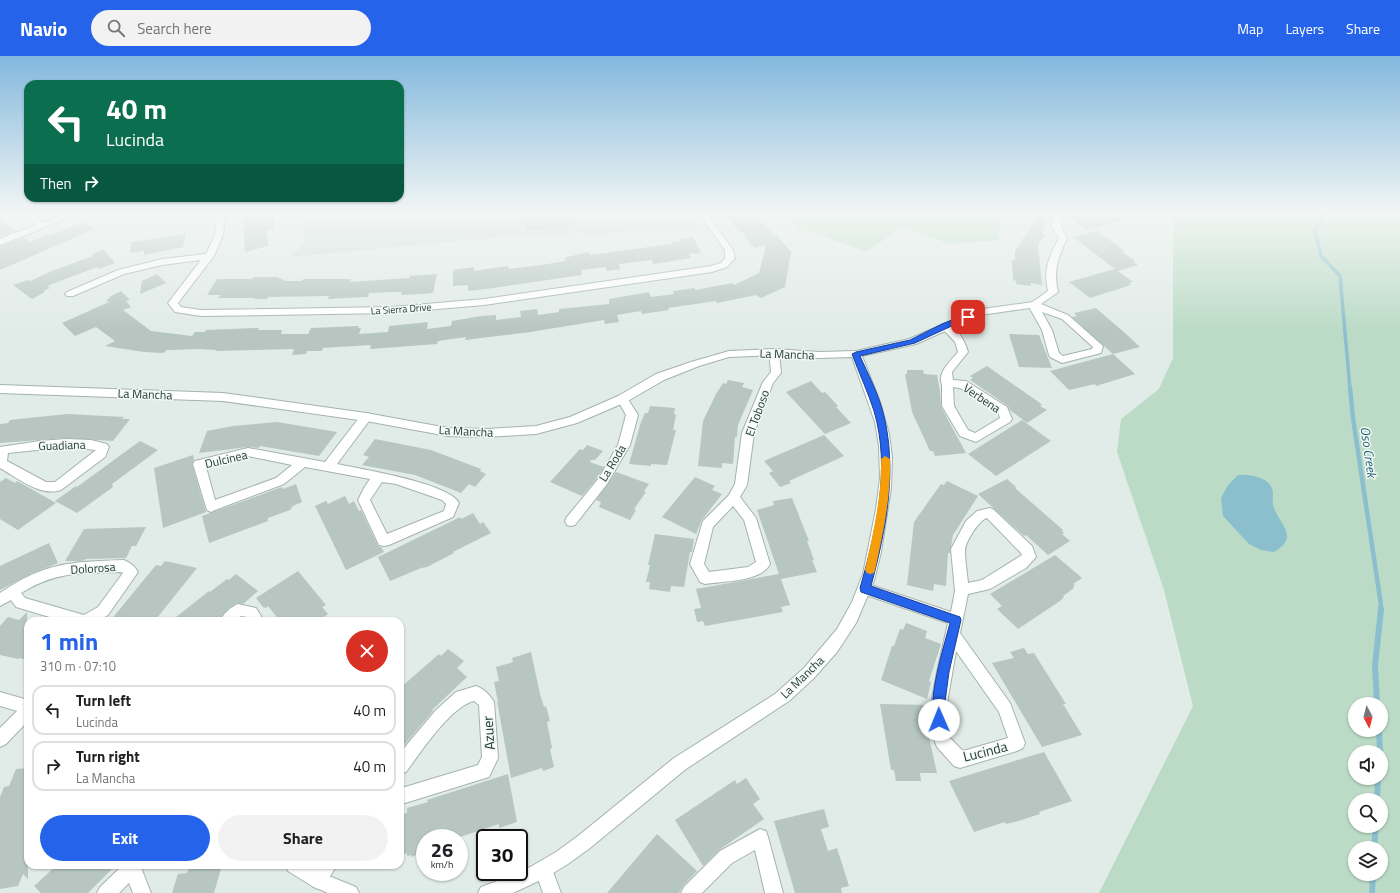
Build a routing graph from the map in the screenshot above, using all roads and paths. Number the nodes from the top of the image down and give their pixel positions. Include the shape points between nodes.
1 (210, 253) edge
2 (729, 253) edge
3 (1055, 253) edge
4 (209, 256) junction
5 (70, 294) dead end
6 (1032, 305) junction
7 (944, 326) junction
8 (774, 352) junction
9 (856, 354) junction
10 (946, 383) junction
11 (0, 389) edge
12 (622, 399) junction
13 (366, 417) junction
14 (2, 451) edge
15 (303, 462) junction
16 (328, 467) junction
17 (379, 477) junction
18 (733, 498) junction
19 (571, 521) dead end
20 (865, 588) junction
21 (962, 590) junction
22 (12, 591) junction
23 (0, 600) edge
24 (71, 617) edge
25 (92, 617) edge
26 (231, 617) edge
27 (254, 617) edge
28 (954, 627) junction
29 (0, 699) edge
30 (24, 706) edge
31 (24, 714) edge
32 (0, 739) edge
33 (404, 761) edge
34 (404, 795) edge
35 (131, 869) edge
36 (134, 869) edge
37 (300, 869) edge
38 (325, 869) edge
39 (544, 870) junction
40 (318, 880) junction
41 (106, 893) edge
42 (142, 893) edge
43 (350, 893) edge
44 (487, 893) edge
45 (552, 893) edge
46 (690, 893) edge
47 (774, 893) edge

1 - 4 street, La Sierra Drive
2 - 4 street, La Sierra Drive via 730,258 724,265 712,269 484,302 364,312 201,313 178,310 173,303
3 - 6 street via 1050,262 1049,277 1053,292
4 - 5 street via 162,262 121,272
6 - 6 street via 1065,318 1098,346 1097,351 1062,360 1054,355 1046,330
6 - 7 street via 979,312
7 - 9 street via 912,342
7 - 10 street, Verbena via 960,342 963,352 947,371
8 - 9 street, La Mancha
8 - 12 street, La Mancha via 729,354 695,364 660,377
8 - 18 street, El Toboso via 776,373 768,382 748,433 741,485
9 - 20 street, La Mancha via 878,411 885,445 886,480 882,515
10 - 10 street, Verbena via 962,384 1003,410 1006,419 976,438 964,434 948,406
11 - 13 street, La Mancha via 223,397
12 - 13 street, La Mancha via 573,420 536,430 448,432
12 - 19 street, La Roda via 632,415 624,445 603,481
13 - 16 street
14 - 14 street, Guadiana via 34,445 89,444 103,447 101,454 57,486 44,487 1,463
15 - 15 street, Dulcinea via 280,481 211,507 199,464 248,452
15 - 16 street, Dulcinea
16 - 17 street, Dulcinea
17 - 17 street, Dulcinea via 397,480 446,497 453,503 452,510 449,514 384,541 364,500
18 - 18 street, El Toboso via 750,518 763,564 751,572 704,578 697,564 707,525
20 - 28 street
20 - 39 street, La Mancha via 834,645 811,672 782,697 676,766 576,849
21 - 21 street, Lucinda via 985,585 1022,564 1029,557 1027,550 990,513 981,514 970,525 958,549
21 - 28 street, Lucinda
22 - 23 street, Dolorosa
22 - 24 street, Dolorosa via 20,603
22 - 25 street, Dolorosa via 51,572 69,568 124,566 131,572 103,611
26 - 27 street via 238,610 251,612
28 - 28 street, Lucinda via 1004,708 1017,743 960,760 943,742 938,709
29 - 30 street
31 - 32 street
33 - 34 street, Azuer via 441,715 461,697 476,694 486,702 490,758 483,771
35 - 41 street
36 - 42 street
37 - 40 street
38 - 40 street
39 - 44 street, La Mancha via 506,888
39 - 45 street
40 - 43 street
46 - 47 street via 726,857 760,837

